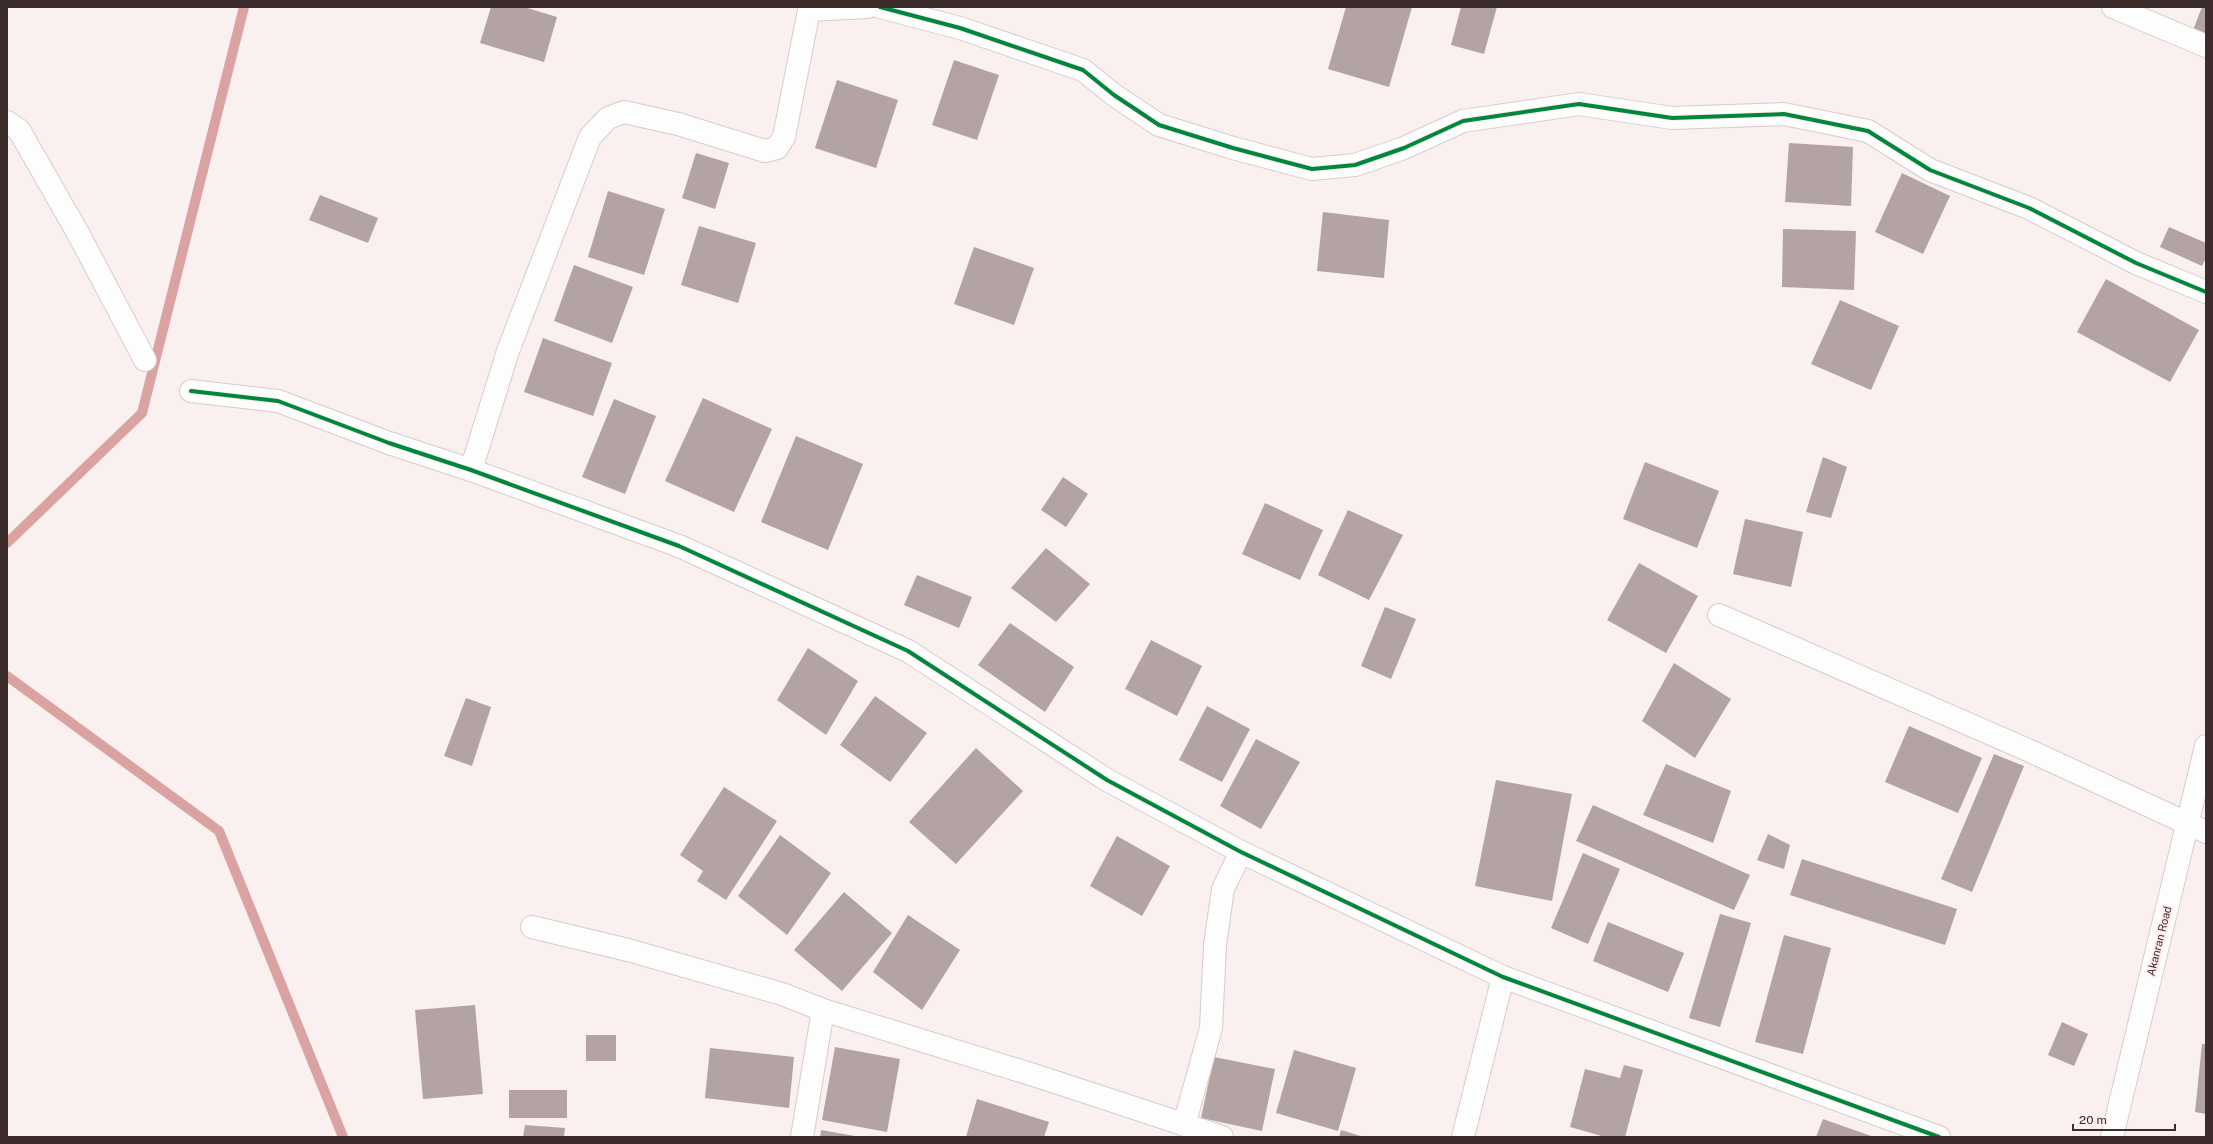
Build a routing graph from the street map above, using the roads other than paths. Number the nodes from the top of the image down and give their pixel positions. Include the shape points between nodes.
1 (868, 7) edge
2 (880, 7) edge
3 (2113, 7) edge
4 (804, 9) edge
5 (2206, 46) edge
6 (7, 122) edge
7 (2206, 292) edge
8 (145, 360) dead end
9 (191, 391) dead end
10 (471, 470) junction
11 (1719, 615) dead end
12 (2206, 746) edge
13 (2197, 828) edge
14 (1241, 852) junction
15 (532, 927) dead end
16 (1503, 977) junction
17 (823, 1010) junction
18 (1184, 1125) junction
19 (802, 1137) edge
20 (1222, 1137) edge
21 (1464, 1137) edge
22 (1939, 1137) edge
23 (2112, 1137) edge

1 - 4 street
2 - 7 street via 960,28 1083,70 1114,95 1159,125 1312,169 1355,165 1404,148 1463,122 1579,104 1672,118 1784,114 1868,131 1930,170 2030,208 2136,263
3 - 5 street
4 - 10 street via 784,137 777,148 765,151 678,124 624,112 608,118 590,137 508,351
6 - 8 street via 19,130 79,235
9 - 10 street via 278,401 389,443
10 - 14 street via 679,546 908,651 1107,780
11 - 13 street via 2030,751
12 - 13 street, Akanran Road
13 - 23 street, Akanran Road
14 - 16 street
14 - 18 street via 1223,890 1215,945 1211,1028
15 - 17 street via 628,950 782,994
16 - 21 street
16 - 22 street
17 - 18 street via 1040,1077
17 - 19 street
18 - 20 street

